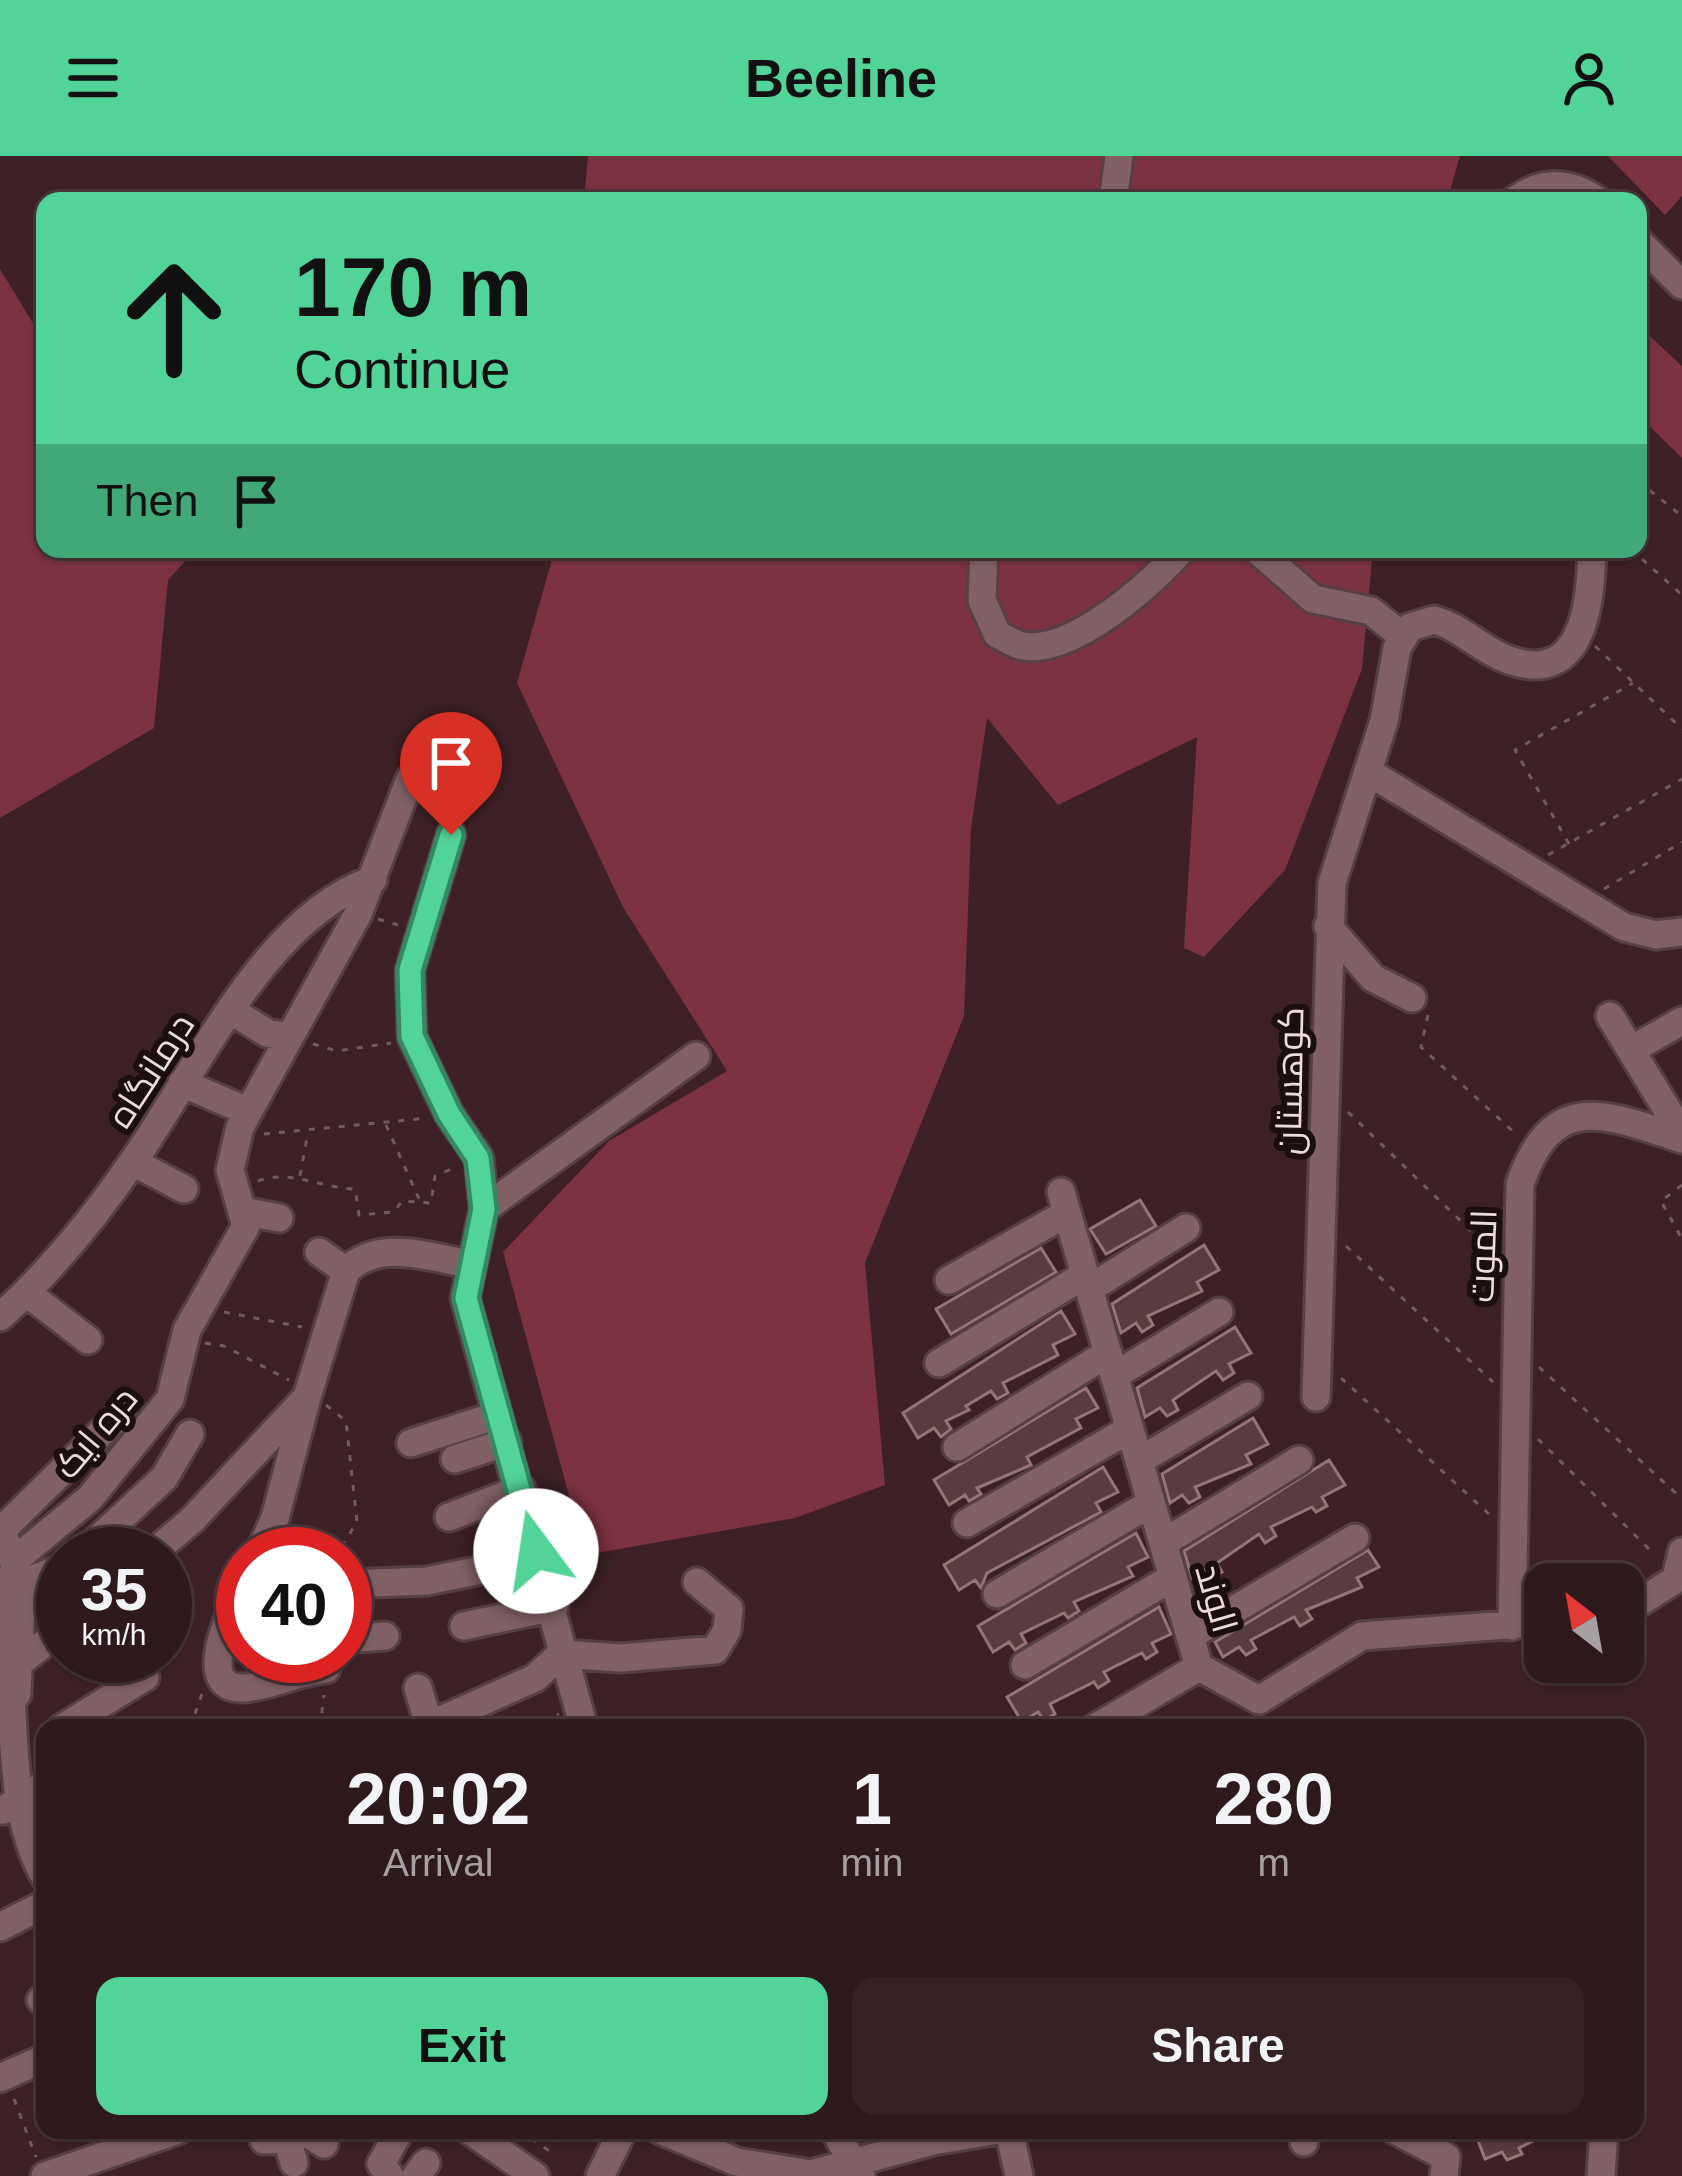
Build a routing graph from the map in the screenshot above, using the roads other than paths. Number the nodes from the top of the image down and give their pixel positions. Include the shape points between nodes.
1 (1119, 156) edge
2 (1114, 192) edge
3 (1534, 192) edge
4 (1583, 192) edge
5 (1647, 248) edge
6 (1676, 269) edge
7 (984, 558) edge
8 (1174, 558) edge
9 (1266, 558) edge
10 (1592, 558) edge
11 (1402, 636) junction
12 (1370, 773) junction
13 (410, 778) dead end
14 (451, 835) dead end
15 (374, 880) junction
16 (1328, 926) junction
17 (1682, 932) edge
18 (1412, 998) road end
19 (232, 1011) junction
20 (1610, 1016) dead end
21 (1682, 1021) edge
22 (288, 1037) junction
23 (1631, 1050) junction
24 (696, 1056) dead end
25 (182, 1083) junction
26 (1670, 1087) edge
27 (243, 1119) junction
28 (1682, 1136) edge
29 (133, 1162) junction
30 (184, 1190) dead end
31 (279, 1218) dead end
32 (245, 1220) junction
33 (480, 1222) junction
34 (1186, 1228) dead end
35 (319, 1252) dead end
36 (469, 1264) junction
37 (346, 1271) junction
38 (949, 1280) dead end
39 (1087, 1282) junction
40 (27, 1293) junction
41 (1219, 1312) dead end
42 (0, 1317) edge
43 (88, 1340) dead end
44 (939, 1363) dead end
45 (1111, 1365) junction
46 (308, 1394) junction
47 (1248, 1396) dead end
48 (1316, 1397) dead end
49 (121, 1413) dead end
50 (503, 1428) junction
51 (1130, 1430) junction
52 (190, 1434) dead end
53 (411, 1443) dead end
54 (957, 1447) dead end
55 (455, 1459) dead end
56 (1299, 1460) dead end
57 (1139, 1461) junction
58 (521, 1489) junction
59 (1151, 1503) junction
60 (448, 1517) dead end
61 (968, 1523) dead end
62 (111, 1527) edge
63 (184, 1527) edge
64 (270, 1527) edge
65 (1355, 1538) dead end
66 (1163, 1543) junction
67 (8, 1554) edge
68 (1679, 1564) edge
69 (476, 1570) dead end
70 (1173, 1577) junction
71 (697, 1582) dead end
72 (372, 1583) edge
73 (997, 1594) dead end
74 (1644, 1595) edge
75 (554, 1607) junction
76 (1524, 1625) edge
77 (464, 1626) dead end
78 (1512, 1626) junction
79 (385, 1636) dead end
80 (1190, 1636) junction
81 (372, 1637) edge
82 (36, 1650) edge
83 (561, 1654) junction
84 (20, 1662) junction
85 (1025, 1665) dead end
86 (1199, 1667) junction
87 (128, 1683) edge
88 (418, 1688) dead end
89 (580, 1717) edge
90 (70, 1719) edge
91 (433, 1719) edge
92 (446, 1719) edge
93 (1110, 1719) edge
94 (36, 1788) edge
95 (2, 1801) edge
96 (36, 1866) edge
97 (36, 1909) edge
98 (0, 1927) edge
99 (36, 2063) edge
100 (0, 2078) edge
101 (145, 2139) edge
102 (287, 2139) edge
103 (299, 2139) edge
104 (316, 2139) edge
105 (395, 2139) edge
106 (480, 2139) edge
107 (618, 2139) edge
108 (678, 2139) edge
109 (840, 2139) edge
110 (943, 2139) edge
111 (1011, 2139) edge
112 (1412, 2139) edge
113 (1603, 2139) edge
114 (324, 2144) dead end
115 (41, 2167) edge
116 (517, 2170) edge
117 (859, 2170) edge
118 (390, 2176) edge
119 (600, 2176) edge
120 (1019, 2176) edge
121 (1444, 2176) edge
122 (1601, 2176) edge

1 - 2 street
3 - 4 street via 1551,184
5 - 6 street
7 - 8 street via 982,600 997,634 1024,647 1060,641 1124,604
9 - 11 street via 1313,599 1371,611
10 - 11 street via 1581,633 1552,660 1506,660 1434,620
11 - 12 street, کوهستان
12 - 16 street, کوهستان via 1332,883
12 - 17 street via 1624,928
13 - 15 street
14 - 33 street via 410,970 412,1036 478,1158
15 - 19 street, درمانگاه via 318,907
15 - 22 street
16 - 18 street via 1373,977
16 - 48 street, کوهستان
19 - 22 street
19 - 25 street, درمانگاه
20 - 23 street
21 - 23 street
22 - 27 street
23 - 26 street
24 - 33 street
25 - 27 street
25 - 29 street, درمانگاه
26 - 28 street
27 - 32 street, دره ایک via 230,1170
28 - 78 street, الموت via 1583,1113 1532,1149 1520,1184
29 - 30 street
29 - 40 street, درمانگاه
31 - 32 street
32 - 67 street, دره ایک via 200,1304 170,1399 90,1498
33 - 36 street
34 - 39 street
35 - 37 street
36 - 37 street via 381,1252
36 - 50 street via 466,1298
37 - 46 street
38 - 39 street, الوند via 1064,1202
39 - 44 street
39 - 45 street, الوند
40 - 42 street, درمانگاه
40 - 43 street
41 - 45 street
45 - 51 street, الوند
45 - 54 street
46 - 63 street
46 - 64 street
47 - 57 street
49 - 67 street
50 - 53 street
50 - 55 street
50 - 58 street
51 - 57 street, الوند
51 - 61 street
52 - 62 street via 164,1478
56 - 66 street
57 - 59 street, الوند
58 - 60 street
58 - 75 street
59 - 66 street, الوند
59 - 73 street
65 - 80 street
66 - 70 street, الوند
67 - 84 street
67 - 95 street
68 - 74 street
69 - 72 street
70 - 80 street, الوند
70 - 85 street
71 - 83 street via 730,1609 715,1650
75 - 77 street
75 - 83 street
76 - 78 street, الوند
78 - 86 street, الوند via 1362,1636 1259,1700
79 - 81 street
80 - 86 street, الوند
82 - 84 street
83 - 89 street
83 - 92 street via 535,1678
84 - 95 street
86 - 93 street
87 - 90 street via 90,1696
88 - 91 street
94 - 95 street
95 - 96 street via 17,1844
97 - 98 street
99 - 100 street
101 - 115 street
102 - 103 street via 292,2153
104 - 114 street
105 - 118 street via 381,2164
106 - 116 street
107 - 119 street
108 - 117 street via 777,2171
109 - 117 street
110 - 117 street
111 - 120 street
112 - 121 street via 1446,2157
113 - 122 street

